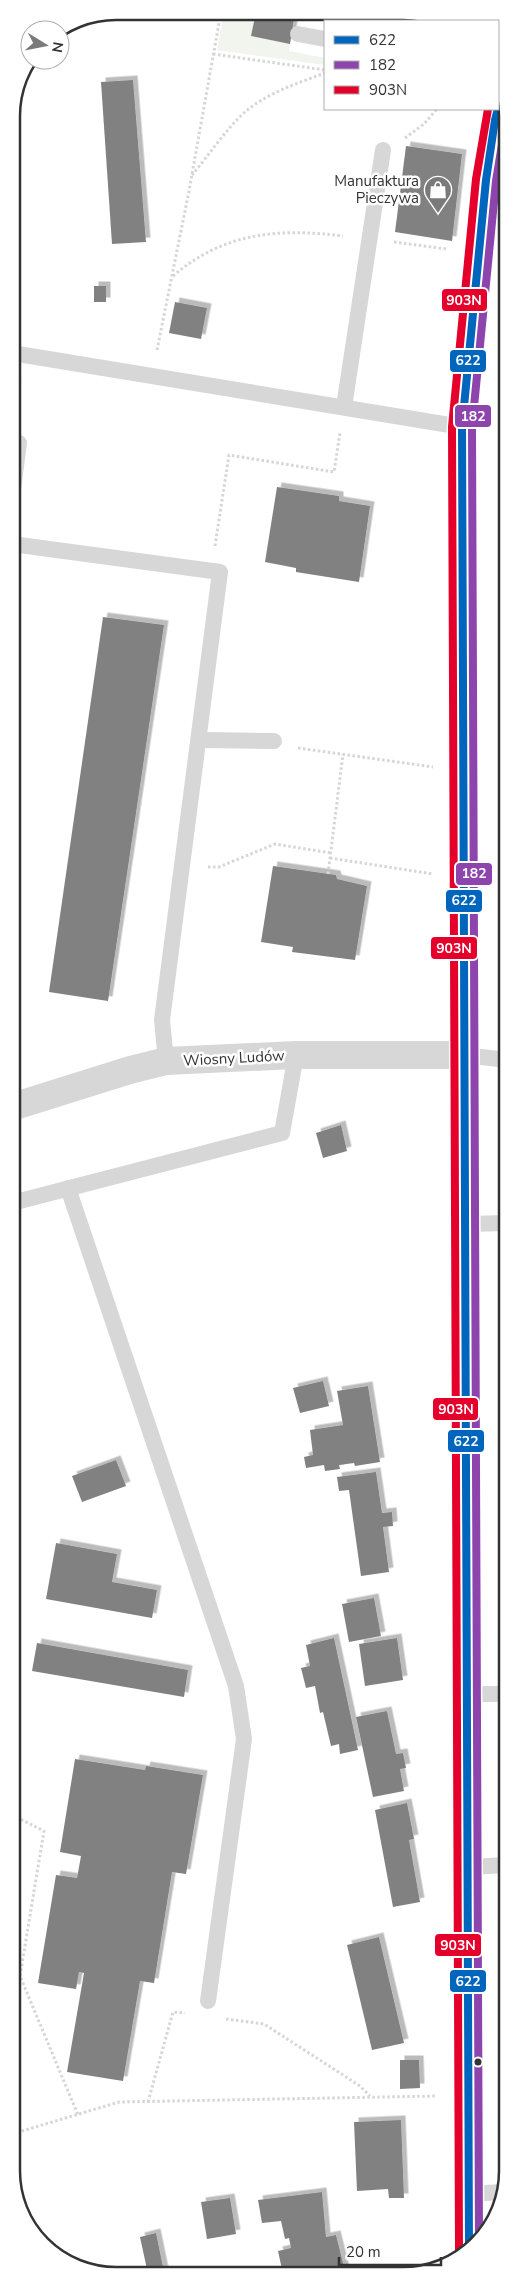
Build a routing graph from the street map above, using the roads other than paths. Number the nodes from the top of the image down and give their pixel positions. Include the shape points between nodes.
1 (298, 34) dead end
2 (324, 39) edge
3 (498, 110) edge
4 (382, 150) road end
5 (20, 354) edge
6 (344, 407) junction
7 (462, 426) junction
8 (20, 545) edge
9 (199, 740) junction
10 (274, 740) road end
11 (296, 1055) junction
12 (464, 1055) junction
13 (499, 1059) edge
14 (166, 1061) junction
15 (20, 1105) edge
16 (68, 1188) junction
17 (20, 1201) edge
18 (499, 1223) edge
19 (466, 1224) junction
20 (468, 1694) junction
21 (499, 1694) edge
22 (499, 1865) edge
23 (469, 1866) junction
24 (207, 2008) road end
25 (497, 2192) edge
26 (468, 2194) junction
27 (469, 2240) edge

1 - 2 lane
3 - 7 street via 486,180
4 - 6 lane
5 - 6 lane
6 - 7 lane
7 - 12 street
8 - 9 lane via 220,572
9 - 10 lane
9 - 14 lane via 162,1020
11 - 12 street, Wiosny Ludów
11 - 14 street, Wiosny Ludów
11 - 16 lane via 282,1133
12 - 13 lane
12 - 19 street
14 - 15 street, Wiosny Ludów
16 - 17 lane
16 - 24 lane via 236,1686 244,1739
18 - 19 lane
19 - 20 street
20 - 21 lane
20 - 23 street
22 - 23 lane
23 - 26 street
25 - 26 lane
26 - 27 street

